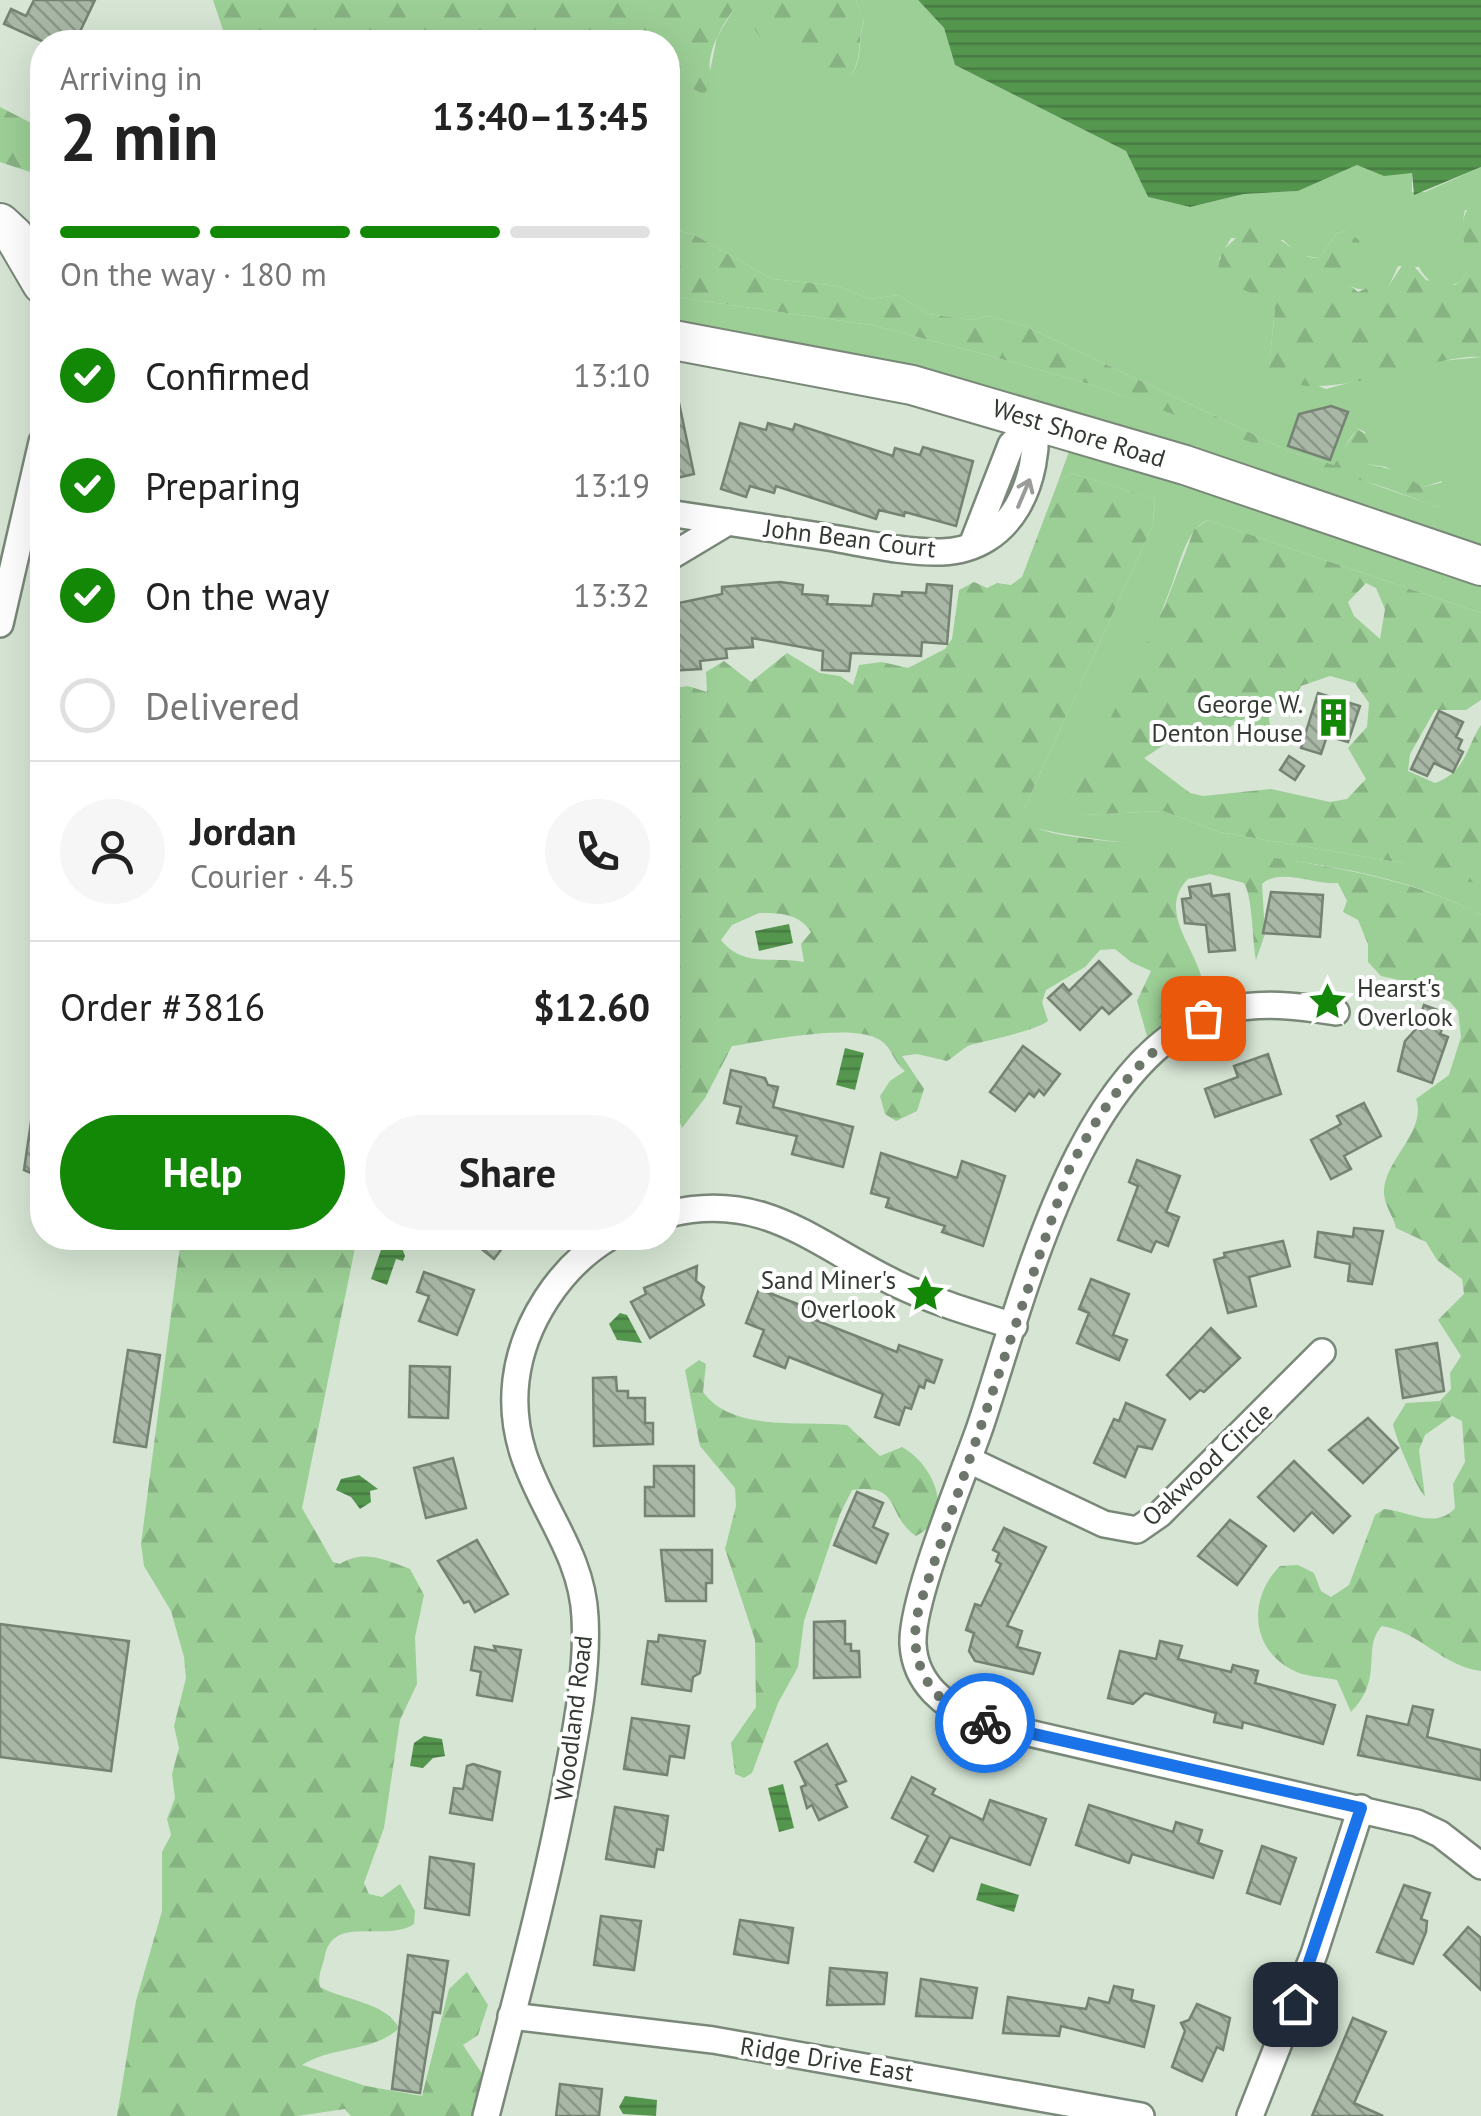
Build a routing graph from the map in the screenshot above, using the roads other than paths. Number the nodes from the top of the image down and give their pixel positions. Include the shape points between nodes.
1 (0, 219) edge
2 (30, 228) edge
3 (30, 263) edge
4 (680, 342) edge
5 (1035, 419) junction
6 (30, 494) edge
7 (680, 516) edge
8 (728, 522) junction
9 (680, 551) edge
10 (1481, 566) edge
11 (0, 624) edge
12 (1336, 1012) dead end
13 (680, 1213) edge
14 (594, 1250) edge
15 (1014, 1326) junction
16 (1322, 1352) dead end
17 (968, 1460) junction
18 (1361, 1808) junction
19 (1481, 1866) edge
20 (511, 2016) junction
21 (486, 2116) edge
22 (1141, 2116) edge
23 (1250, 2116) edge

1 - 2 main road
1 - 3 main road
4 - 5 main road, West Shore Road via 912,384
5 - 8 street, John Bean Court via 1010,444 972,545 914,550
5 - 10 main road, West Shore Road
6 - 11 street
7 - 8 street, John Bean Court
8 - 9 street, John Bean Court
12 - 15 street via 1264,1005 1222,1011 1192,1023 1150,1056 1078,1152
13 - 15 street via 737,1207 772,1216 900,1286
14 - 20 street, Woodland Road via 558,1282 531,1330 516,1382 523,1458 581,1586 585,1645 557,1831
15 - 17 street
16 - 17 street, Oakwood Circle via 1137,1530 1104,1524
17 - 18 street via 914,1634 922,1676 940,1700 1001,1728
18 - 19 street via 1428,1828
18 - 23 street via 1314,1954
20 - 21 street, Woodland Road
20 - 22 street, Ridge Drive East via 731,2043

